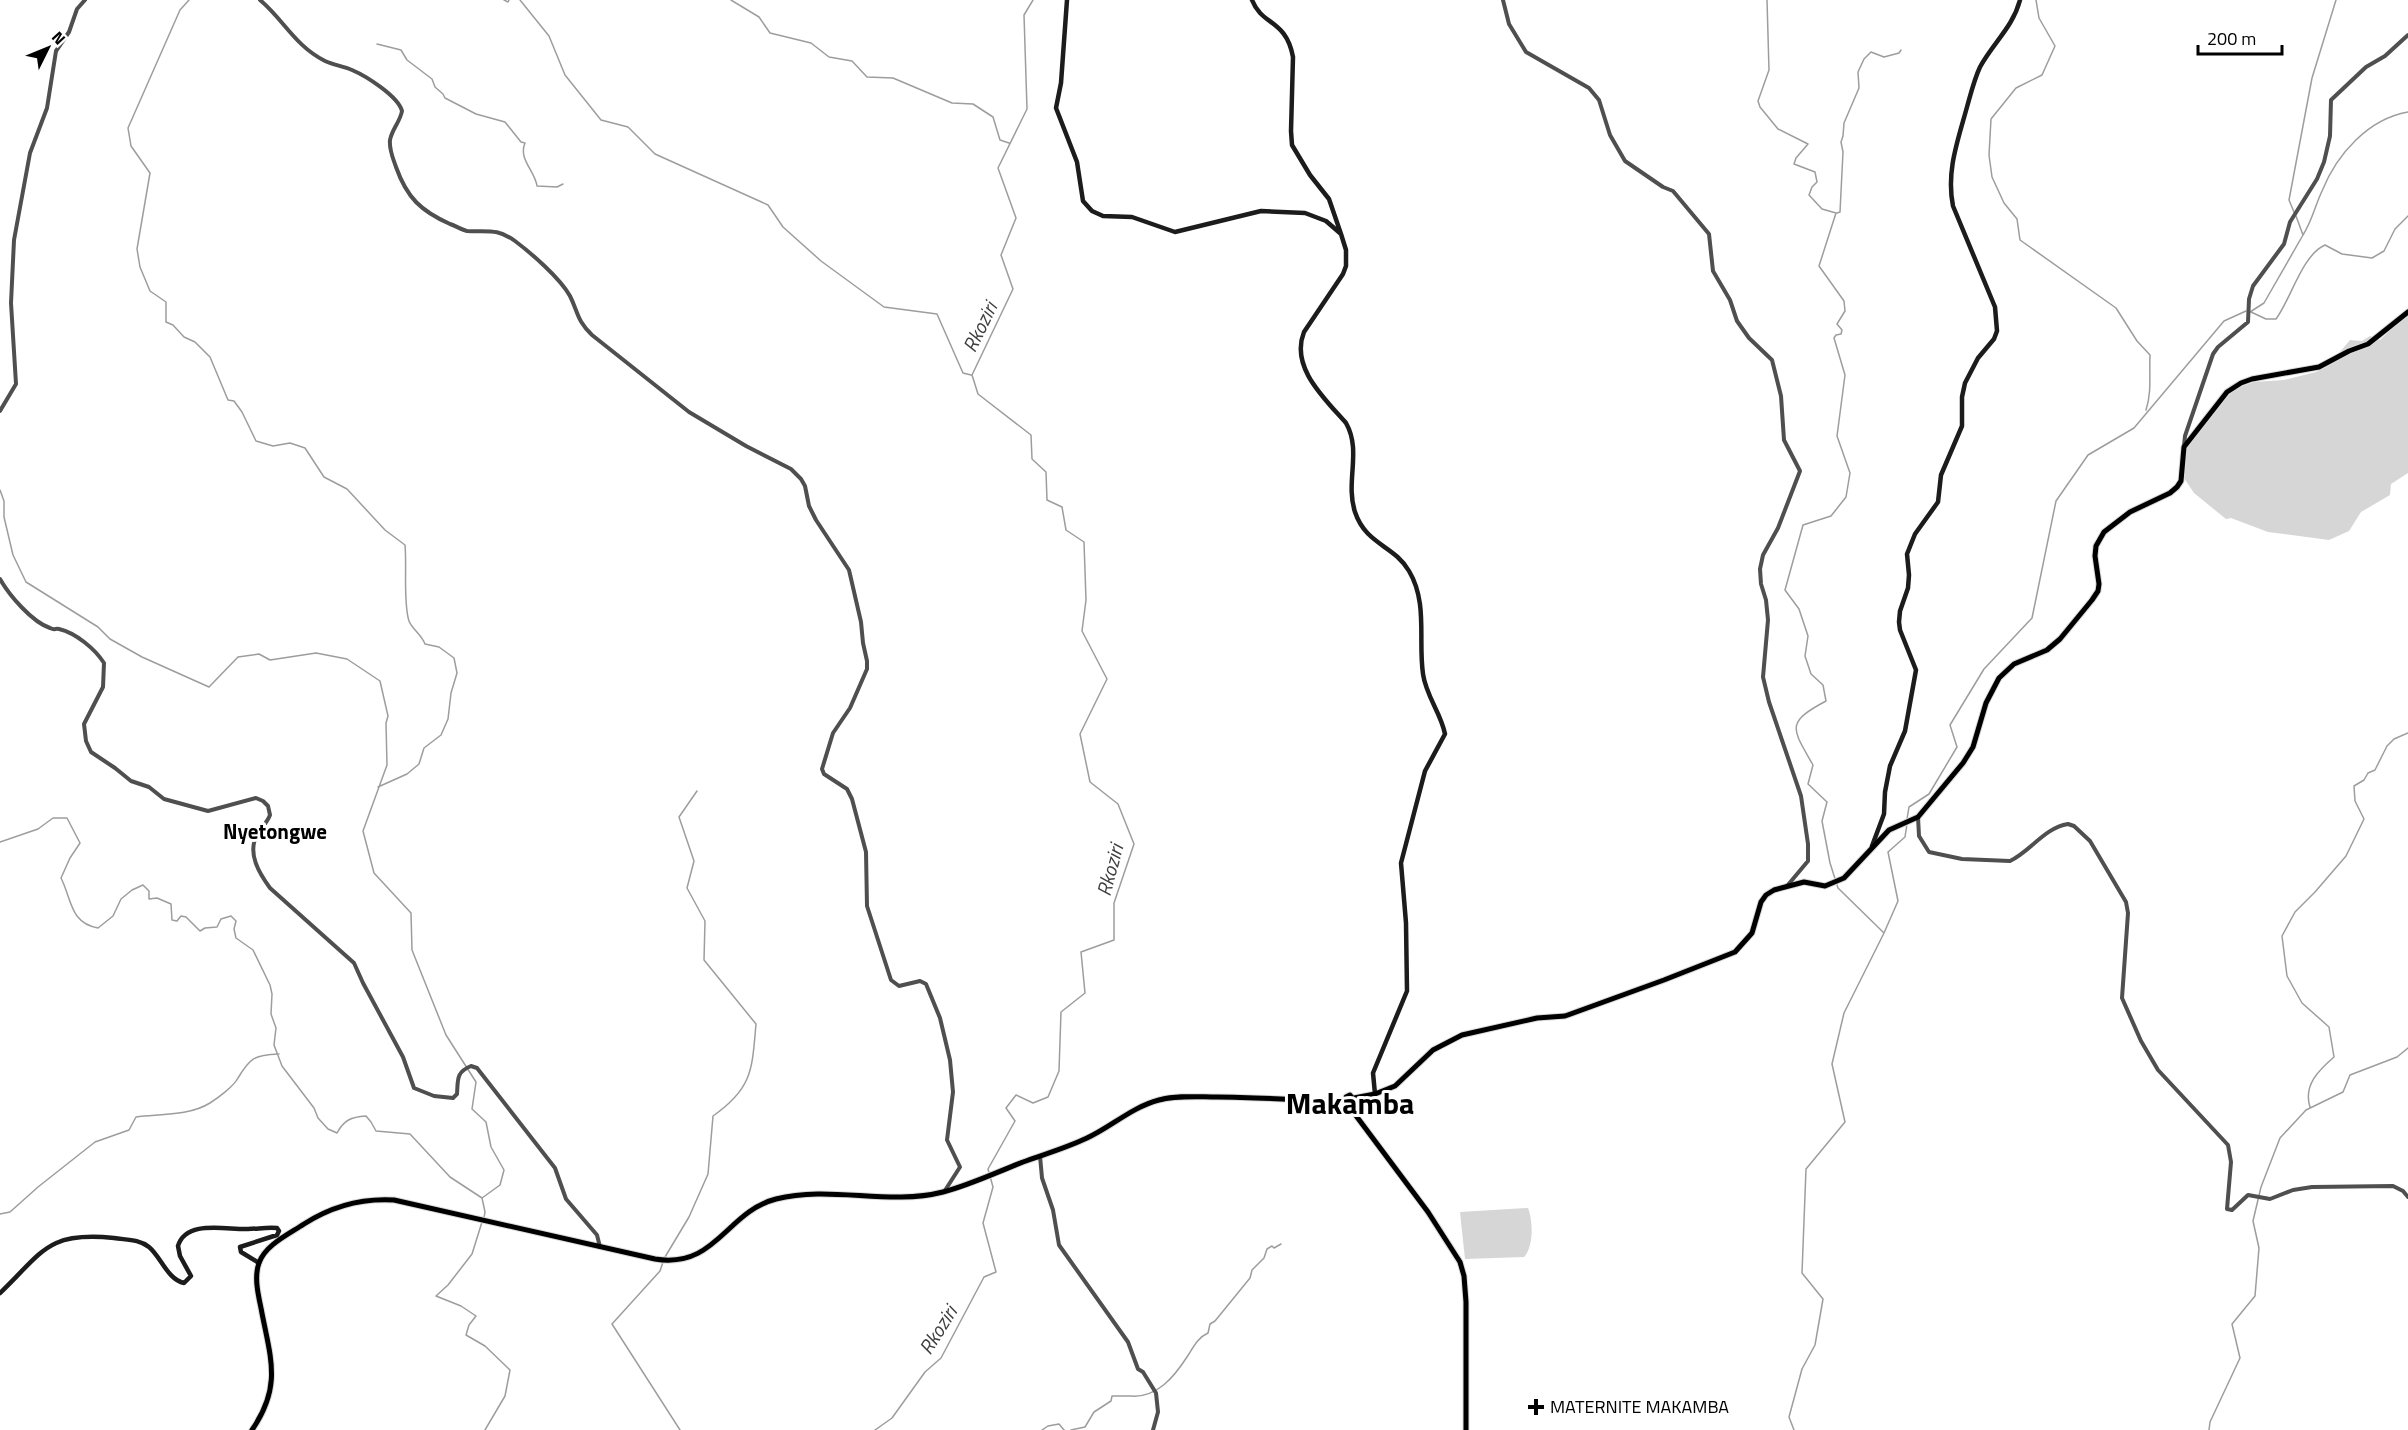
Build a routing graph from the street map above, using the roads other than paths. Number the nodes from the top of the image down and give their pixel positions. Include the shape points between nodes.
1 (85, 0) edge
2 (260, 0) edge
3 (1067, 0) edge
4 (1252, 0) edge
5 (1503, 0) edge
6 (2020, 0) edge
7 (2408, 35) edge
8 (1341, 234) junction
9 (2408, 312) edge
10 (0, 411) edge
11 (2184, 447) junction
12 (0, 579) edge
13 (1918, 817) junction
14 (1872, 846) junction
15 (1787, 887) junction
16 (1375, 1094) junction
17 (1350, 1102) junction
18 (1040, 1156) junction
19 (944, 1192) junction
20 (2408, 1197) edge
21 (600, 1247) junction
22 (259, 1263) junction
23 (0, 1293) edge
24 (252, 1430) edge
25 (1153, 1430) edge
26 (1466, 1430) edge

1 - 10 street via 56,51 47,108 30,153 14,244 11,303 16,384
2 - 19 street via 304,46 325,61 362,75 398,102 401,116 392,131 391,150 404,185 417,204 431,216 459,228 497,231 516,242 562,285 580,324 592,335 689,412 791,469 805,486 809,506 852,578 867,661 850,708 833,733 822,769 847,789 852,799 866,852 867,906 891,980 898,986 925,983 942,1022 953,1081 947,1140 960,1167
3 - 8 main road via 1056,108 1073,148 1086,206 1103,216 1132,218 1175,232 1245,213 1299,212 1326,221
4 - 8 main road via 1287,35 1291,45 1292,145 1329,199
5 - 15 street via 1509,24 1526,52 1589,88 1599,100 1625,160 1673,191 1709,234 1713,271 1735,317 1775,368 1784,440 1800,471 1760,568 1767,621 1763,677 1802,797 1808,844 1808,861
6 - 14 main road via 2013,22 1980,67 1953,154 1953,206 1995,307 1997,331 1965,383 1962,426 1941,475 1938,502 1915,534 1907,554 1908,588 1899,622 1916,670 1905,731 1890,766 1884,814
7 - 11 street via 2331,100 2329,146 2317,179 2295,213 2284,244 2253,286 2247,325 2213,354
8 - 16 main road via 1346,262 1343,274 1304,332 1300,354 1310,379 1350,432 1354,455 1350,496 1363,531 1403,563 1414,583 1420,604 1423,675 1445,734 1425,771 1401,863 1407,991 1373,1073
9 - 11 main road via 2368,344 2319,367 2252,379 2234,387
11 - 13 main road via 2177,487 2130,512 2104,532 2095,556 2098,591 2060,639 2043,652 2014,664 2000,678 1986,703 1969,754
12 - 21 street via 23,609 47,627 61,629 86,643 104,663 103,687 84,724 91,752 131,781 168,800 208,811 251,798 263,801 270,815 255,841 259,873 270,888 354,963 403,1057 413,1086 419,1091 453,1098 459,1073 469,1066 477,1068 555,1168 566,1199 597,1235
13 - 14 main road via 1889,830
13 - 20 street via 1919,836 1929,852 1950,857 2010,861 2046,833 2068,824 2090,841 2127,905 2121,990 2127,1012 2158,1070 2227,1142 2231,1162 2227,1209 2232,1210 2248,1195 2270,1198 2312,1187 2393,1186
14 - 15 main road via 1852,872 1838,882 1825,886 1804,882
15 - 16 main road via 1766,895 1752,933 1735,952 1565,1016 1537,1018 1462,1035 1433,1050 1395,1086
16 - 17 main road
17 - 18 main road via 1170,1097 1142,1106 1088,1138
17 - 26 main road via 1460,1262 1466,1302
18 - 19 main road
18 - 25 street via 1059,1245 1128,1342 1138,1369 1156,1393 1158,1412
19 - 21 main road via 908,1197 814,1193 773,1200 741,1219 704,1251 685,1259 661,1260
21 - 22 main road via 375,1199 338,1206 312,1219 278,1242
22 - 23 main road via 241,1252 240,1247 277,1235 277,1228 204,1228 188,1234 178,1246 190,1273 184,1283 176,1281 142,1242 74,1237 60,1240 42,1252
22 - 24 main road via 257,1284 272,1376 268,1405

